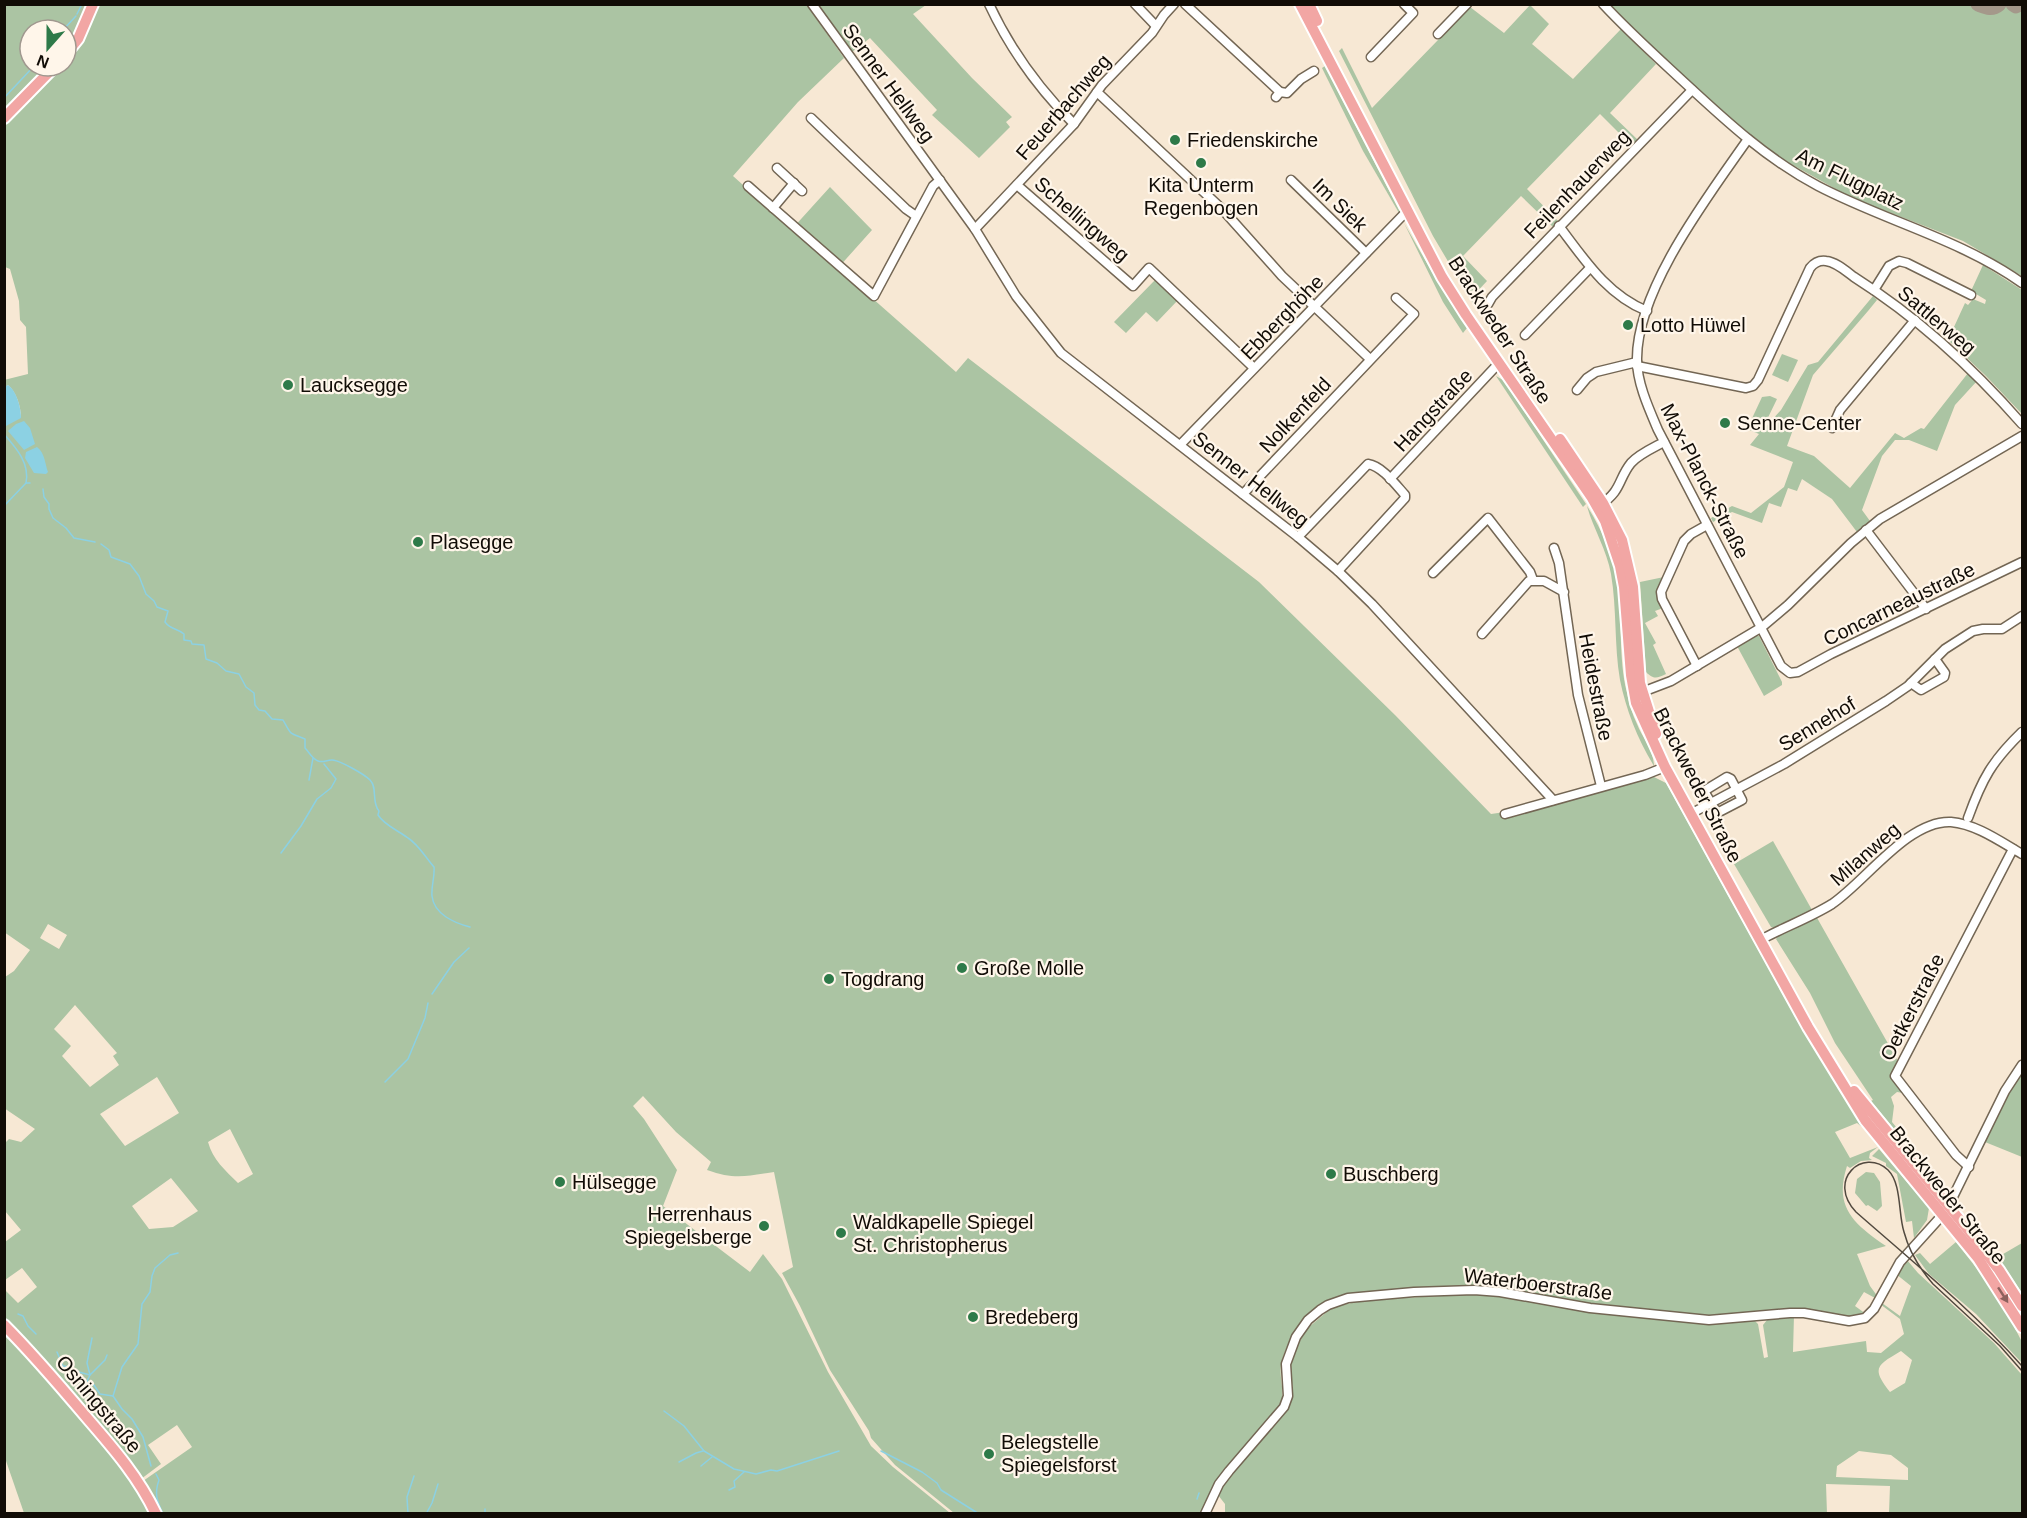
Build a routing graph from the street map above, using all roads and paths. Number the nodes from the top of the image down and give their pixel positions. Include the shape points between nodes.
1 (93, 4) edge
2 (812, 4) edge
3 (989, 4) edge
4 (1135, 4) edge
5 (1174, 4) edge
6 (1185, 4) edge
7 (1300, 4) edge
8 (1309, 4) edge
9 (1404, 4) edge
10 (1467, 4) edge
11 (1603, 4) edge
12 (1156, 26) junction
13 (1438, 34) dead end
14 (78, 37) edge
15 (1371, 57) dead end
16 (1314, 71) dead end
17 (43, 78) edge
18 (1692, 90) junction
19 (1097, 92) junction
20 (4, 118) edge
21 (811, 118) dead end
22 (1074, 124) junction
23 (1748, 140) junction
24 (777, 168) dead end
25 (940, 180) junction
26 (1292, 180) dead end
27 (794, 183) junction
28 (1017, 185) junction
29 (748, 186) dead end
30 (802, 191) dead end
31 (772, 208) junction
32 (1407, 211) junction
33 (916, 216) junction
34 (1559, 226) junction
35 (975, 229) junction
36 (1366, 253) junction
37 (1590, 268) junction
38 (2022, 283) edge
39 (1874, 290) junction
40 (1971, 294) dead end
41 (1396, 298) dead end
42 (1488, 303) dead end
43 (1315, 306) junction
44 (1647, 311) junction
45 (1915, 320) junction
46 (1525, 335) dead end
47 (1370, 359) junction
48 (1499, 363) junction
49 (1637, 364) junction
50 (1254, 368) junction
51 (1577, 390) dead end
52 (2022, 424) edge
53 (1832, 428) dead end
54 (2022, 436) edge
55 (1664, 442) junction
56 (1180, 445) junction
57 (1390, 479) junction
58 (1243, 494) junction
59 (1600, 505) junction
60 (1707, 525) junction
61 (1866, 530) junction
62 (1298, 537) junction
63 (1554, 548) dead end
64 (2022, 562) edge
65 (1338, 571) junction
66 (1433, 573) dead end
67 (1533, 580) junction
68 (1564, 592) junction
69 (1926, 609) junction
70 (2022, 616) edge
71 (1762, 627) junction
72 (1482, 634) dead end
73 (1935, 659) junction
74 (1697, 666) junction
75 (1790, 673) joint
76 (1911, 683) junction
77 (1638, 693) junction
78 (2022, 732) edge
79 (1665, 767) junction
80 (1601, 786) junction
81 (1737, 789) junction
82 (1553, 800) junction
83 (1710, 803) junction
84 (1696, 811) junction
85 (1505, 814) dead end
86 (1968, 818) dead end
87 (2013, 849) junction
88 (2022, 854) edge
89 (1766, 937) junction
90 (2022, 1065) edge
91 (1969, 1167) junction
92 (1946, 1210) junction
93 (2022, 1305) edge
94 (4, 1325) edge
95 (2022, 1327) edge
96 (156, 1514) edge
97 (1205, 1514) edge

1 - 14 main road
2 - 25 street, Senner Hellweg
3 - 22 street via 1027,69
4 - 12 street
5 - 12 street, Feuerbachweg
6 - 16 street via 1278,94 1287,93
7 - 32 main road, Brackweder Straße
8 - 59 main road, Brackweder Straße via 1447,273
9 - 15 street via 1413,13
10 - 13 street
11 - 18 street, Am Flugplatz
12 - 19 street, Feuerbachweg
17 - 20 main road
18 - 23 street, Am Flugplatz
18 - 34 street, Feilenhauerweg
19 - 22 street, Feuerbachweg
19 - 43 street via 1223,210 1282,276
21 - 33 street
22 - 28 street, Feuerbachweg
23 - 38 street, Am Flugplatz via 1816,185 1948,241
23 - 44 street, Max-Planck-Straße via 1679,242
24 - 27 street
25 - 33 street
25 - 35 street, Senner Hellweg
26 - 36 street, Im Siek
27 - 30 street
27 - 31 street
28 - 35 street, Feuerbachweg
28 - 50 street, Schellingweg via 1133,286 1149,268
29 - 31 street
31 - 33 street via 874,296
32 - 36 street, Ebberghöhe
32 - 48 main road, Brackweder Straße via 1442,277
34 - 37 street
34 - 42 street, Feilenhauerweg
35 - 56 street, Senner Hellweg via 1016,296 1061,352
36 - 43 street, Ebberghöhe
37 - 44 street via 1613,290
37 - 46 street
39 - 40 street via 1889,266 1899,261
39 - 45 street, Sattlerweg
39 - 49 street, Sattlerweg via 1835,264 1813,264 1753,386 1746,388
41 - 47 street, Nolkenfeld via 1414,314
43 - 47 street
43 - 50 street, Ebberghöhe
44 - 49 street, Max-Planck-Straße via 1638,340
45 - 52 street, Sattlerweg via 1975,374
45 - 53 street via 1840,410
47 - 58 street, Nolkenfeld
48 - 57 street, Hangstraße
48 - 59 main road, Brackweder Straße
49 - 51 street via 1596,372
49 - 55 street, Max-Planck-Straße via 1648,405
50 - 56 street, Ebberghöhe
54 - 61 street
55 - 59 street via 1631,463 1618,488
55 - 60 street, Max-Planck-Straße
56 - 58 street, Senner Hellweg
57 - 62 street, Hangstraße via 1368,464
57 - 65 street, Hangstraße via 1405,498
58 - 62 street, Senner Hellweg
59 - 77 main road, Brackweder Straße via 1622,540 1628,560
60 - 71 street, Max-Planck-Straße
60 - 74 street via 1684,541 1661,592
61 - 69 street
61 - 71 street
62 - 65 street, Senner Hellweg
63 - 68 street, Heidestraße
64 - 69 street, Concarneaustraße
65 - 82 street, Senner Hellweg
66 - 67 street via 1488,518
67 - 68 street
67 - 72 street via 1522,587
68 - 80 street, Heidestraße via 1578,695
69 - 75 street, Concarneaustraße
70 - 73 street, Sennehof via 2002,629 1973,631
71 - 74 street
71 - 75 street, Max-Planck-Straße via 1781,666
73 - 76 street, Sennehof
73 - 76 street via 1944,677 1921,690
74 - 77 street
76 - 81 street, Sennehof via 1848,726
77 - 79 main road, Brackweder Straße via 1644,724
77 - 84 main road, Brackweder Straße via 1669,764
78 - 86 street via 1984,776
79 - 80 street
79 - 92 main road, Brackweder Straße via 1829,1064 1865,1119
80 - 82 street
81 - 83 street, Sennehof
81 - 83 street via 1741,802 1717,813
81 - 83 street via 1727,777 1705,789
82 - 85 street
83 - 84 street, Sennehof
84 - 89 main road, Brackweder Straße
87 - 88 street, Milanweg
87 - 89 street, Milanweg via 1966,824 1933,824 1908,837 1830,905
87 - 91 street, Oetkerstraße via 1895,1076
89 - 92 main road, Brackweder Straße via 1848,1081
90 - 91 street, Waterboerstraße via 2005,1091
91 - 92 street, Waterboerstraße
92 - 93 main road, Brackweder Straße via 1999,1269
92 -> 95 main road, Brackweder Straße
92 - 97 street, Waterboerstraße via 1898,1265 1870,1314 1856,1321 1799,1313 1692,1319 1474,1290 1386,1294 1348,1298 1328,1305 1308,1320 1291,1347 1284,1407 1220,1484
94 - 96 main road, Osningstraße via 104,1437 139,1482

